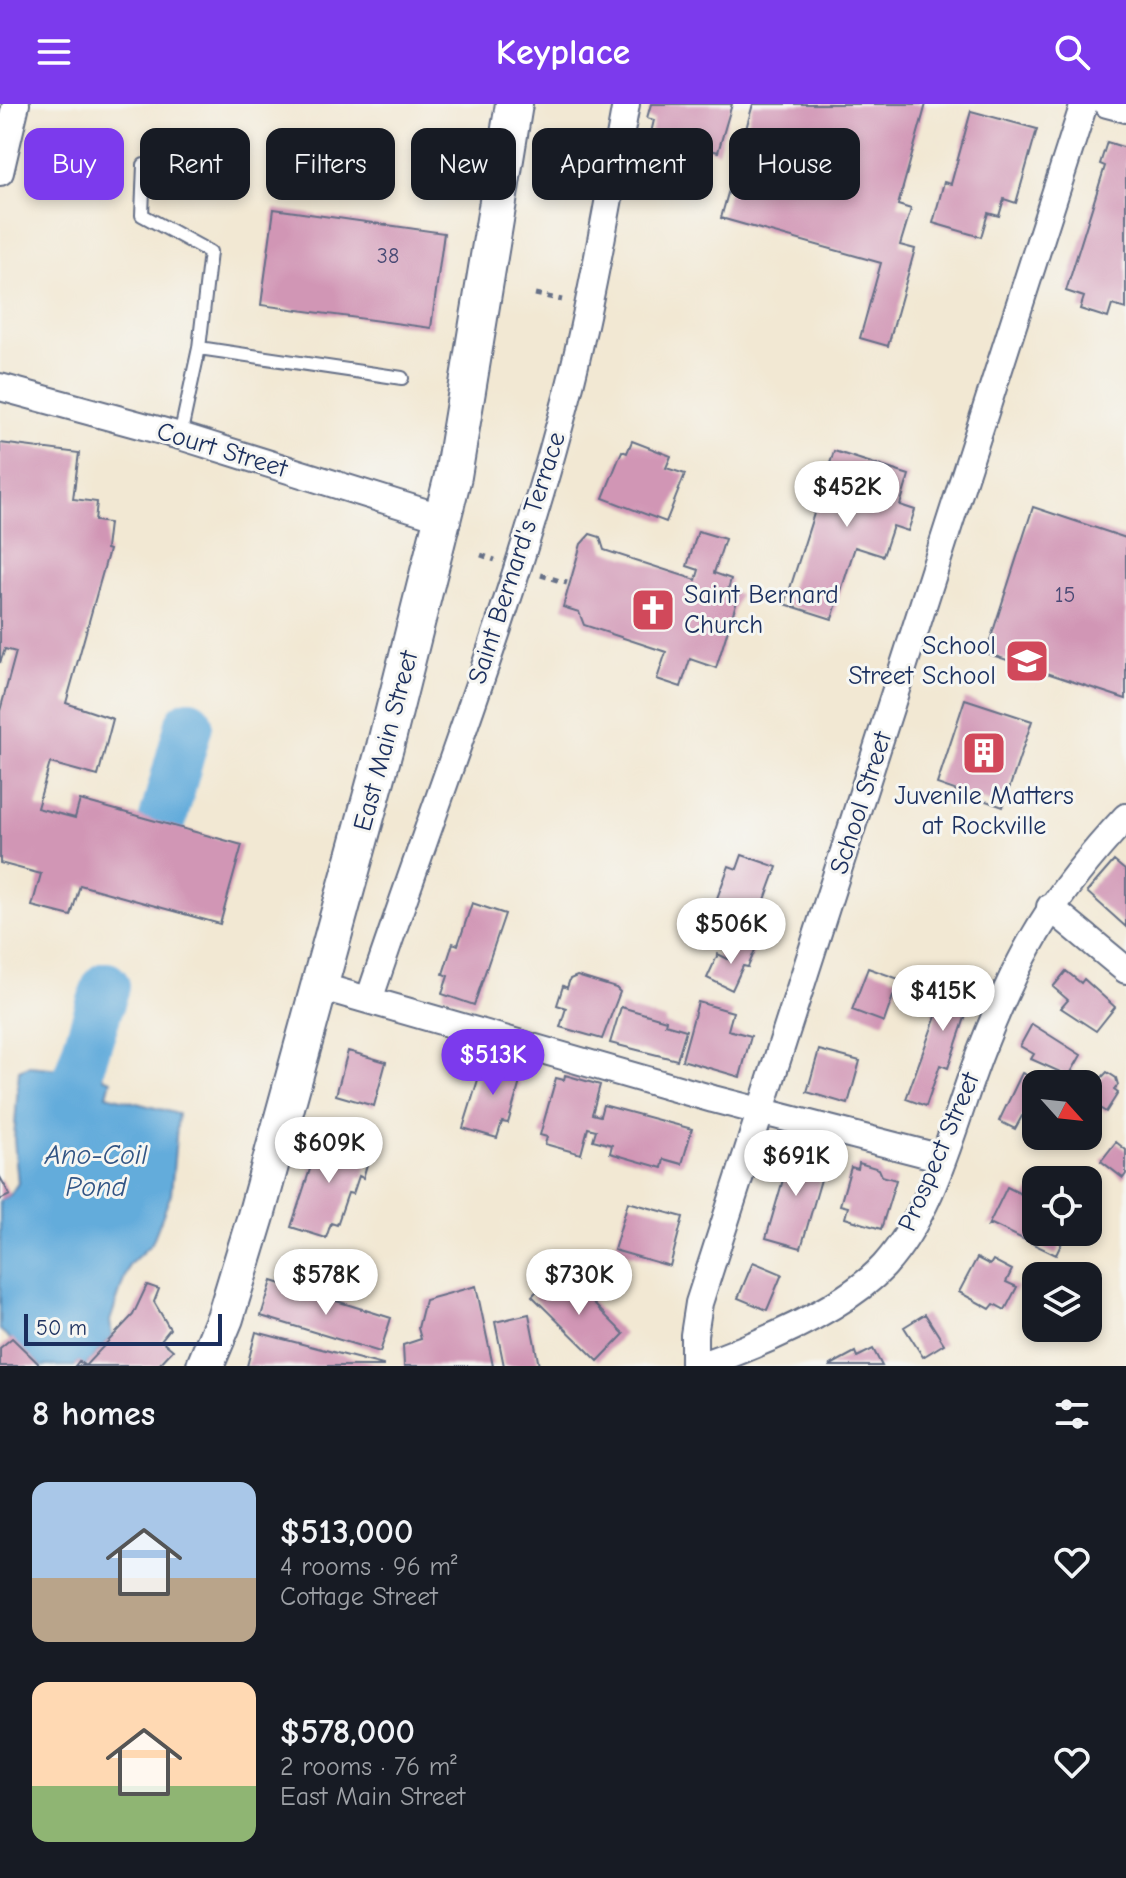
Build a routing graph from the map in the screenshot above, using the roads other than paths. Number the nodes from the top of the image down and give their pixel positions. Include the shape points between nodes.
1 (16, 104) edge
2 (514, 104) edge
3 (626, 104) edge
4 (1084, 104) edge
5 (1107, 104) edge
6 (1126, 109) edge
7 (0, 172) edge
8 (143, 200) edge
9 (199, 348) junction
10 (402, 378) dead end
11 (0, 387) edge
12 (180, 436) junction
13 (443, 518) junction
14 (1126, 817) edge
15 (1050, 907) junction
16 (1126, 970) edge
17 (319, 986) junction
18 (369, 1000) junction
19 (761, 1111) junction
20 (942, 1158) junction
21 (746, 1358) edge
22 (205, 1366) edge
23 (696, 1366) edge

1 - 7 street
2 - 13 main road, East Main Street via 465,416
3 - 18 street, Saint Bernard's Terrace via 590,301 551,457
4 - 19 street, School Street
5 - 6 street
8 - 9 lane via 142,215 210,252
9 - 10 lane
9 - 12 lane
11 - 12 street, Court Street
12 - 13 street, Court Street
13 - 17 main road, East Main Street
14 - 15 street, Prospect Street
15 - 16 street
15 - 20 street, Prospect Street via 1010,980
17 - 18 street
17 - 22 main road, East Main Street via 252,1230
18 - 19 street
19 - 20 street
19 - 23 street, School Street via 699,1303
20 - 21 street, Prospect Street via 912,1223 877,1272
21 - 23 street, Prospect Street

